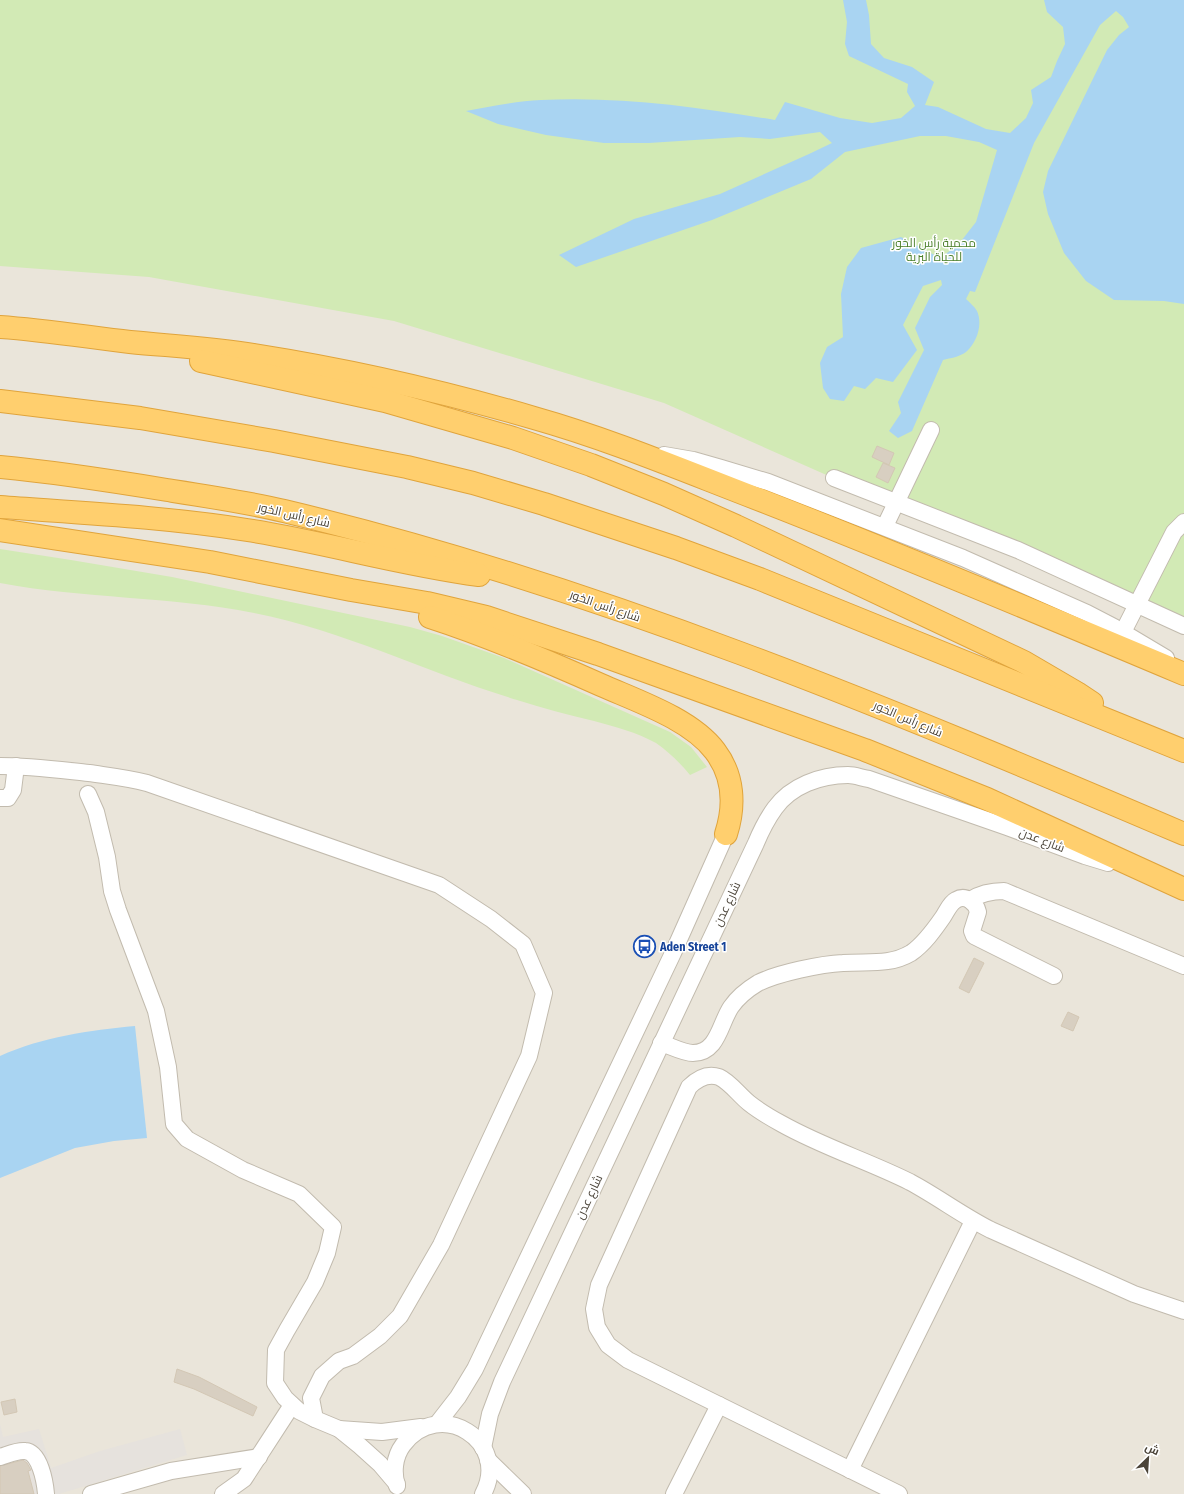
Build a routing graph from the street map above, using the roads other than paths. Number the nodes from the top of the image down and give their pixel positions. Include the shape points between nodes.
1 (0, 326) edge
2 (131, 342) junction
3 (0, 401) edge
4 (931, 430) dead end
5 (633, 450) junction
6 (0, 467) edge
7 (834, 478) dead end
8 (897, 502) junction
9 (0, 507) edge
10 (1184, 522) edge
11 (885, 526) junction
12 (0, 530) edge
13 (524, 578) junction
14 (351, 590) junction
15 (1137, 605) junction
16 (1184, 626) edge
17 (1124, 632) junction
18 (1184, 669) edge
19 (1184, 674) edge
20 (1113, 722) junction
21 (1184, 751) edge
22 (0, 766) edge
23 (16, 766) junction
24 (88, 794) dead end
25 (0, 798) edge
26 (726, 834) joint
27 (1184, 834) edge
28 (1142, 870) junction
29 (1184, 889) edge
30 (970, 900) junction
31 (1184, 966) edge
32 (1054, 976) dead end
33 (661, 1043) junction
34 (973, 1221) junction
35 (1184, 1311) edge
36 (292, 1405) junction
37 (719, 1405) junction
38 (315, 1419) junction
39 (431, 1425) junction
40 (339, 1430) junction
41 (486, 1454) junction
42 (0, 1457) edge
43 (259, 1457) junction
44 (850, 1470) junction
45 (399, 1489) edge
46 (46, 1494) edge
47 (91, 1494) edge
48 (223, 1494) edge
49 (483, 1494) edge
50 (523, 1494) edge
51 (674, 1494) edge
52 (899, 1494) edge

1 - 2 highway
2 - 5 highway via 252,354 364,375 536,418
2 - 20 highway via 197,360 385,401 513,438 591,465 736,526 1024,662 1078,692
3 - 20 highway via 204,428 480,485 608,525 760,579
4 - 8 street
5 - 11 street via 693,460 735,472
5 - 19 highway via 853,536
6 - 13 highway, شارع رأس الخور via 131,484 281,510 453,556
7 - 8 street
8 - 11 street
8 - 15 street via 1018,550
9 - 13 highway via 201,523 248,530 454,572
10 - 15 street via 1174,532
11 - 17 street via 1059,600
12 - 14 highway via 210,562
13 - 27 highway, شارع رأس الخور via 791,672
14 - 26 highway via 518,649 638,701 690,727 704,738 723,762 731,786 732,808
14 - 28 highway via 427,603 486,617 619,661 865,750 987,799
15 - 16 street
15 - 17 street
17 - 18 street
20 - 21 highway
22 - 23 street
23 - 25 street via 13,790 8,798
23 - 38 street via 133,779 439,885 491,919 523,944 544,992 529,1056 441,1244 400,1316 374,1340 353,1356 339,1361 322,1376 311,1398
24 - 36 street via 98,819 112,891 156,1011 168,1067 174,1124 187,1139 243,1170 299,1194 333,1228 327,1253 315,1282 276,1350 275,1383
26 - 39 street via 673,953 478,1362 458,1397
28 - 29 highway
28 - 33 street, شارع عدن via 1085,856 869,779 849,775 808,782 786,796 766,821
30 - 31 street via 980,894 1004,891
30 - 32 street via 978,912 972,931 974,936
30 - 33 street via 955,900 921,944 900,958 888,962 829,964 771,978 748,989 730,1007 712,1045 706,1049 692,1053
33 - 41 street, شارع عدن via 502,1382 490,1414
34 - 35 street via 1134,1294
34 - 37 street via 910,1182 781,1124 719,1078 705,1076 693,1082 599,1285 594,1309 597,1327 608,1345 628,1360
34 - 44 street
36 - 38 street
36 - 43 street
37 - 44 street
37 - 51 street
38 - 40 street
39 - 40 street via 403,1431
39 - 41 street via 456,1426 472,1434
39 - 45 street via 410,1436 399,1450 395,1467
40 - 45 street via 380,1464
41 - 49 street, شارع عدن via 489,1474
41 - 50 street
42 - 46 street via 24,1451 31,1452 39,1463
43 - 47 street via 171,1471
43 - 48 street via 244,1479
44 - 52 street

